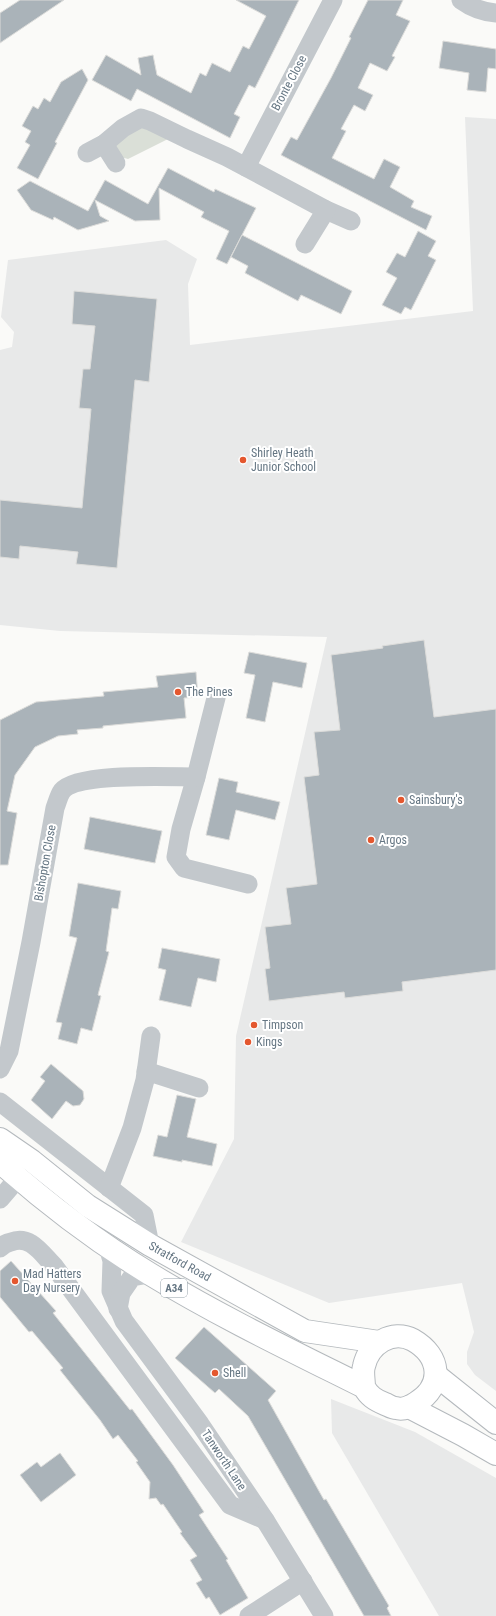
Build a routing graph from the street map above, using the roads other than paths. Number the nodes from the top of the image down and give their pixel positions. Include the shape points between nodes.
1 (333, 0) edge
2 (461, 0) edge
3 (496, 13) edge
4 (104, 144) junction
5 (87, 153) dead end
6 (116, 163) dead end
7 (246, 167) junction
8 (326, 210) junction
9 (351, 221) dead end
10 (305, 244) dead end
11 (216, 698) dead end
12 (196, 777) junction
13 (248, 884) dead end
14 (151, 1036) dead end
15 (0, 1069) edge
16 (146, 1071) junction
17 (199, 1088) dead end
18 (0, 1102) edge
19 (0, 1139) edge
20 (32, 1161) junction
21 (0, 1162) edge
22 (18, 1178) junction
23 (109, 1188) junction
24 (0, 1198) edge
25 (150, 1245) junction
26 (108, 1247) junction
27 (0, 1248) edge
28 (149, 1274) junction
29 (118, 1309) junction
30 (379, 1342) junction
31 (437, 1376) junction
32 (364, 1387) junction
33 (409, 1408) junction
34 (496, 1423) edge
35 (496, 1454) edge
36 (265, 1520) junction
37 (304, 1582) junction
38 (249, 1616) edge
39 (324, 1616) edge

1 - 7 street, Bronte Close
2 - 3 street via 472,7
4 - 5 street
4 - 6 street
4 - 7 street via 123,128 141,118
7 - 8 street
8 - 9 street
8 - 10 street
11 - 12 street
12 - 13 street via 180,828 176,856 184,868
12 - 15 street, Bishopton Close via 96,778 74,783 62,791 55,808 9,1051
14 - 16 street
16 - 17 street
16 - 23 street via 132,1128
18 - 23 street
19 - 20 highway, Stratford Road / A34
20 - 22 highway
20 - 25 highway, Stratford Road / A34 via 88,1206
21 - 22 highway, Stratford Road / A34
22 - 24 street
22 - 26 highway, Stratford Road / A34
23 - 25 street via 144,1215
25 - 30 highway, Stratford Road / A34 via 305,1331
26 - 28 highway, Stratford Road / A34
26 - 29 street, Tanworth Lane via 112,1261 111,1291
27 - 36 street via 17,1239 31,1242 54,1266 230,1505
28 - 29 street via 132,1277 121,1293
28 - 32 highway, Stratford Road / A34 via 207,1307
29 - 36 street, Tanworth Lane via 124,1322 200,1424
30 - 31 highway, Stratford Road / A34 via 396,1336 420,1344 435,1365
30 - 32 highway via 369,1353 364,1366
31 - 33 highway via 423,1399
31 - 34 highway
32 - 33 highway, Stratford Road / A34 via 368,1394 379,1402 397,1408
33 - 35 highway, A34
36 - 37 street, Tanworth Lane
37 - 38 street
37 - 39 street, Tanworth Lane

